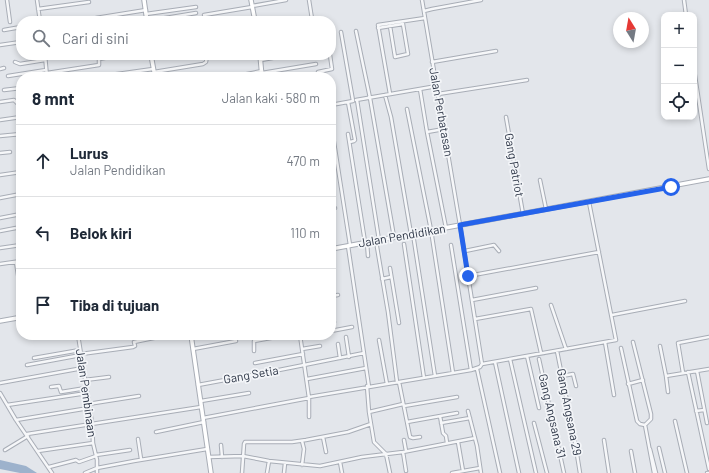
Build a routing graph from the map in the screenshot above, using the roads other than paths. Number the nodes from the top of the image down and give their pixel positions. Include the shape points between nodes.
1 (7, 0) edge
2 (37, 0) edge
3 (144, 0) edge
4 (251, 0) edge
5 (286, 0) edge
6 (309, 0) edge
7 (422, 0) edge
8 (481, 0) edge
9 (684, 0) edge
10 (89, 2) dead end
11 (196, 7) dead end
12 (252, 7) junction
13 (38, 9) junction
14 (146, 12) junction
15 (424, 12) junction
16 (686, 12) edge
17 (196, 14) dead end
18 (204, 15) dead end
19 (39, 16) edge
20 (113, 16) edge
21 (146, 16) edge
22 (182, 16) edge
23 (253, 16) edge
24 (311, 16) edge
25 (425, 18) junction
26 (10, 22) dead end
27 (390, 26) junction
28 (16, 28) edge
29 (378, 28) junction
30 (4, 30) dead end
31 (356, 30) dead end
32 (341, 32) dead end
33 (16, 43) edge
34 (0, 45) edge
35 (496, 51) dead end
36 (37, 60) edge
37 (45, 60) edge
38 (99, 60) edge
39 (152, 60) edge
40 (207, 60) edge
41 (260, 60) edge
42 (331, 60) edge
43 (15, 62) dead end
44 (432, 62) junction
45 (316, 64) dead end
46 (4, 68) dead end
47 (0, 69) edge
48 (154, 70) junction
49 (47, 72) edge
50 (54, 72) edge
51 (137, 72) edge
52 (262, 72) edge
53 (273, 72) edge
54 (318, 72) dead end
55 (16, 75) edge
56 (8, 76) dead end
57 (528, 80) dead end
58 (696, 84) edge
59 (437, 86) junction
60 (16, 89) edge
61 (420, 89) junction
62 (4, 90) dead end
63 (390, 94) junction
64 (438, 94) junction
65 (385, 95) junction
66 (370, 98) junction
67 (357, 100) junction
68 (353, 101) junction
69 (0, 102) edge
70 (16, 102) edge
71 (348, 102) junction
72 (336, 104) edge
73 (407, 109) dead end
74 (506, 117) dead end
75 (16, 118) edge
76 (0, 120) edge
77 (444, 129) junction
78 (427, 132) junction
79 (16, 134) edge
80 (348, 134) dead end
81 (0, 136) edge
82 (350, 142) junction
83 (10, 152) dead end
84 (0, 153) edge
85 (336, 156) edge
86 (709, 169) edge
87 (16, 173) edge
88 (0, 175) edge
89 (540, 180) dead end
90 (709, 180) edge
91 (16, 195) edge
92 (0, 198) edge
93 (589, 202) junction
94 (546, 210) junction
95 (523, 214) junction
96 (16, 215) edge
97 (0, 218) edge
98 (460, 225) junction
99 (446, 228) junction
100 (16, 229) edge
101 (431, 230) junction
102 (0, 231) edge
103 (412, 234) junction
104 (394, 237) junction
105 (378, 240) junction
106 (366, 242) junction
107 (404, 244) dead end
108 (349, 245) junction
109 (451, 245) dead end
110 (16, 246) edge
111 (336, 247) edge
112 (0, 248) edge
113 (465, 251) junction
114 (499, 252) dead end
115 (599, 252) junction
116 (368, 256) dead end
117 (16, 262) edge
118 (0, 264) edge
119 (390, 268) dead end
120 (468, 276) junction
121 (392, 277) junction
122 (382, 279) junction
123 (536, 288) dead end
124 (472, 300) junction
125 (685, 301) dead end
126 (551, 305) dead end
127 (612, 315) junction
128 (16, 318) edge
129 (475, 319) junction
130 (0, 321) edge
131 (399, 323) dead end
132 (352, 327) dead end
133 (336, 330) edge
134 (346, 337) dead end
135 (709, 337) edge
136 (79, 340) edge
137 (144, 340) edge
138 (191, 340) edge
139 (260, 340) edge
140 (301, 340) edge
141 (379, 340) dead end
142 (236, 341) dead end
143 (605, 342) junction
144 (633, 342) dead end
145 (338, 344) dead end
146 (320, 346) dead end
147 (660, 346) dead end
148 (621, 348) dead end
149 (302, 349) junction
150 (566, 349) junction
151 (80, 350) junction
152 (193, 350) junction
153 (254, 351) dead end
154 (557, 351) junction
155 (364, 353) junction
156 (541, 353) junction
157 (303, 354) junction
158 (81, 355) junction
159 (349, 356) junction
160 (527, 356) junction
161 (34, 358) dead end
162 (340, 358) junction
163 (510, 359) junction
164 (539, 359) dead end
165 (495, 362) junction
166 (255, 363) dead end
167 (482, 364) junction
168 (27, 365) dead end
169 (304, 365) junction
170 (83, 368) junction
171 (366, 368) junction
172 (477, 369) junction
173 (709, 369) edge
174 (471, 370) junction
175 (697, 371) junction
176 (688, 372) junction
177 (453, 373) junction
178 (683, 373) junction
179 (435, 376) junction
180 (562, 376) junction
181 (666, 376) junction
182 (110, 377) dead end
183 (424, 378) junction
184 (307, 379) junction
185 (85, 380) junction
186 (643, 380) junction
187 (398, 382) junction
188 (0, 383) edge
189 (387, 384) junction
190 (628, 384) junction
191 (198, 385) junction
192 (368, 386) junction
193 (576, 386) dead end
194 (52, 387) dead end
195 (86, 388) junction
196 (668, 392) dead end
197 (87, 393) junction
198 (249, 393) dead end
199 (0, 394) edge
200 (614, 394) dead end
201 (139, 396) dead end
202 (457, 397) dead end
203 (309, 398) junction
204 (200, 401) junction
205 (7, 405) junction
206 (404, 405) junction
207 (88, 406) junction
208 (201, 407) junction
209 (539, 408) dead end
210 (704, 410) junction
211 (468, 411) dead end
212 (696, 411) junction
213 (369, 412) junction
214 (457, 413) dead end
215 (440, 416) junction
216 (309, 417) dead end
217 (470, 418) junction
218 (16, 420) junction
219 (203, 420) junction
220 (675, 421) dead end
221 (407, 422) junction
222 (92, 423) junction
223 (441, 423) junction
224 (707, 423) dead end
225 (371, 424) junction
226 (534, 424) dead end
227 (645, 425) junction
228 (156, 432) dead end
229 (27, 435) junction
230 (322, 436) junction
231 (420, 437) dead end
232 (475, 438) junction
233 (138, 439) dead end
234 (404, 440) dead end
235 (604, 440) dead end
236 (302, 441) junction
237 (458, 442) junction
238 (93, 443) junction
239 (447, 443) junction
240 (221, 444) dead end
241 (659, 448) dead end
242 (208, 449) junction
243 (5, 450) dead end
244 (130, 450) dead end
245 (38, 451) junction
246 (405, 451) junction
247 (631, 451) dead end
248 (326, 452) dead end
249 (386, 454) junction
250 (96, 456) junction
251 (242, 456) junction
252 (209, 457) junction
253 (222, 457) junction
254 (141, 459) junction
255 (269, 461) junction
256 (340, 462) junction
257 (285, 463) junction
258 (302, 465) junction
259 (49, 467) junction
260 (97, 468) junction
261 (480, 468) junction
262 (709, 469) edge
263 (406, 470) dead end
264 (463, 471) junction
265 (52, 473) edge
266 (85, 473) edge
267 (98, 473) edge
268 (211, 473) edge
269 (242, 473) edge
270 (267, 473) edge
271 (284, 473) edge
272 (342, 473) edge
273 (390, 473) edge
274 (452, 473) edge
275 (481, 473) edge
276 (500, 473) edge
277 (519, 473) edge
278 (536, 473) edge
279 (547, 473) edge
280 (564, 473) edge
281 (580, 473) edge
282 (609, 473) edge
283 (634, 473) edge
284 (655, 473) edge
285 (665, 473) edge
286 (687, 473) edge

1 - 26 street
2 - 13 street
3 - 14 main road
4 - 12 main road
5 - 12 street
6 - 24 street
7 - 15 street, Jalan Perbatasan
8 - 15 street
9 - 16 street
10 - 13 street
11 - 14 street
12 - 18 street
12 - 23 main road
13 - 19 street
14 - 20 street
14 - 21 main road
15 - 25 street, Jalan Perbatasan
17 - 22 street
25 - 29 street via 380,24
25 - 44 street, Jalan Perbatasan
27 - 27 street via 403,24 408,54 395,57
27 - 29 street
28 - 30 street
29 - 63 street
31 - 66 street
32 - 68 street
33 - 34 street
35 - 44 street
36 - 43 street via 20,64
37 - 49 street
38 - 50 street via 99,65
39 - 48 main road
40 - 48 street via 204,64
41 - 52 main road
42 - 54 street via 332,69
44 - 59 street, Jalan Perbatasan
45 - 53 street
46 - 47 street
48 - 51 street
55 - 56 street
57 - 64 street
58 - 86 street
59 - 61 street
59 - 64 street, Jalan Perbatasan
60 - 62 street
61 - 63 street
61 - 78 street
63 - 65 street
64 - 77 street, Jalan Perbatasan
65 - 66 street
65 - 103 street
66 - 67 street
66 - 104 street
67 - 68 street
67 - 105 street
68 - 71 street
69 - 70 street
71 - 72 street
71 - 82 street via 355,140
73 - 101 street
74 - 95 street, Gang Patriot
75 - 76 street
77 - 78 street
77 - 98 street, Jalan Perbatasan
78 - 99 street
79 - 81 street
80 - 82 street
82 - 106 street
83 - 84 street
85 - 108 street
87 - 88 street
89 - 94 street
90 - 93 main road, Jalan Pendidikan
91 - 92 street
93 - 94 main road, Jalan Pendidikan
93 - 115 street
94 - 95 main road, Jalan Pendidikan
95 - 98 main road, Jalan Pendidikan
96 - 97 street
98 - 99 main road, Jalan Pendidikan
98 - 113 street, Jalan Perbatasan
99 - 101 main road, Jalan Pendidikan
100 - 102 street
101 - 103 main road, Jalan Pendidikan
101 - 177 street
103 - 104 main road, Jalan Pendidikan
103 - 179 street
104 - 105 main road, Jalan Pendidikan
105 - 106 main road, Jalan Pendidikan
105 - 122 street
106 - 108 main road, Jalan Pendidikan
106 - 116 street
107 - 183 street
108 - 111 main road, Jalan Pendidikan
108 - 155 street
109 - 174 street
110 - 112 street
113 - 114 street via 495,245
113 - 120 street, Jalan Perbatasan
115 - 120 street
115 - 127 street
117 - 118 street
119 - 121 street
120 - 124 street, Jalan Perbatasan
121 - 122 street
121 - 131 street
122 - 187 street
123 - 124 street
124 - 129 street, Jalan Perbatasan
125 - 127 street
126 - 150 street
127 - 143 street via 616,340
128 - 130 main road
129 - 156 street via 531,309
129 - 167 street, Jalan Perbatasan
132 - 133 street
134 - 159 street
135 - 178 street via 678,342
136 - 151 street, Jalan Pembinaan
137 - 158 street via 134,342 133,347
138 - 152 main road
139 - 153 street via 254,341
140 - 149 street
141 - 189 street
142 - 152 street
143 - 150 street
143 - 200 street
144 - 186 street
145 - 162 street
146 - 149 street
147 - 181 street
148 - 190 street
149 - 157 street
150 - 154 street
151 - 158 street, Jalan Pembinaan
151 - 161 street
152 - 191 main road
154 - 156 street
154 - 180 street, Gang Angsana 29
155 - 159 street, Gang Setia
155 - 171 street
156 - 160 street
157 - 166 street
157 - 169 street
158 - 168 street
158 - 170 street, Jalan Pembinaan
159 - 162 street, Gang Setia
160 - 163 street
160 - 209 street
162 - 169 street, Gang Setia
163 - 165 street
163 - 278 street
164 - 280 street, Gang Angsana 31
165 - 167 street
165 - 277 street
167 - 172 street
169 - 184 street
169 - 191 street, Gang Setia
170 - 185 street, Jalan Pembinaan
170 - 188 street
171 - 184 street
171 - 192 street
172 - 174 street
172 - 276 street
173 - 175 street
174 - 177 street
175 - 176 street
175 - 210 street
176 - 178 street
176 - 212 street
177 - 179 street
178 - 181 street
179 - 183 street
180 - 193 street via 574,374
180 - 281 street, Gang Angsana 29
181 - 196 street
182 - 185 street
183 - 187 street
184 - 203 street
185 - 195 street, Jalan Pembinaan
186 - 190 street
186 - 227 street via 651,414 651,419
187 - 189 street
187 - 206 street
189 - 192 street
190 - 227 street via 637,421
191 - 204 main road
192 - 203 street
192 - 213 street
194 - 195 street via 59,386 61,392
195 - 197 street, Jalan Pembinaan
197 - 205 street
197 - 207 street, Jalan Pembinaan
198 - 204 street
199 - 205 street
201 - 207 street
202 - 206 street
203 - 216 street
203 - 219 street
204 - 208 main road
205 - 218 street
206 - 213 street
206 - 221 street
207 - 218 street
207 - 222 street, Jalan Pembinaan
208 - 219 main road
208 - 222 street
210 - 212 street
210 - 224 street
211 - 217 street
212 - 262 street
213 - 225 street
214 - 215 street
215 - 221 street
215 - 223 street
217 - 223 street
217 - 232 street
218 - 229 street
219 - 228 street
219 - 242 main road
220 - 286 street
221 - 231 street via 411,438
222 - 229 street
222 - 238 street, Jalan Pembinaan
223 - 239 street
225 - 230 street via 348,432
225 - 249 street via 375,443
226 - 279 street
227 - 284 street
229 - 243 street
229 - 245 street
230 - 236 street
230 - 248 street
232 - 237 street
232 - 261 street
233 - 254 street
234 - 246 street
235 - 282 street
236 - 251 street via 244,443
236 - 258 street
237 - 239 street
237 - 264 street
238 - 245 street
238 - 250 street, Jalan Pembinaan
239 - 246 street
240 - 253 street
241 - 285 street
242 - 252 main road
242 - 254 street
244 - 250 street
245 - 259 street
246 - 249 street
246 - 263 street
247 - 283 street
249 - 256 street
249 - 273 street
250 - 259 street
250 - 260 street, Jalan Pembinaan
251 - 253 street
251 - 255 street
251 - 269 street
252 - 253 street
252 - 268 main road
254 - 260 street
255 - 257 street
255 - 270 street
256 - 258 street via 320,466
256 - 272 street
257 - 258 street
257 - 271 street
259 - 265 street
260 - 266 street
260 - 267 street, Jalan Pembinaan
261 - 264 street
261 - 275 street
264 - 274 street

